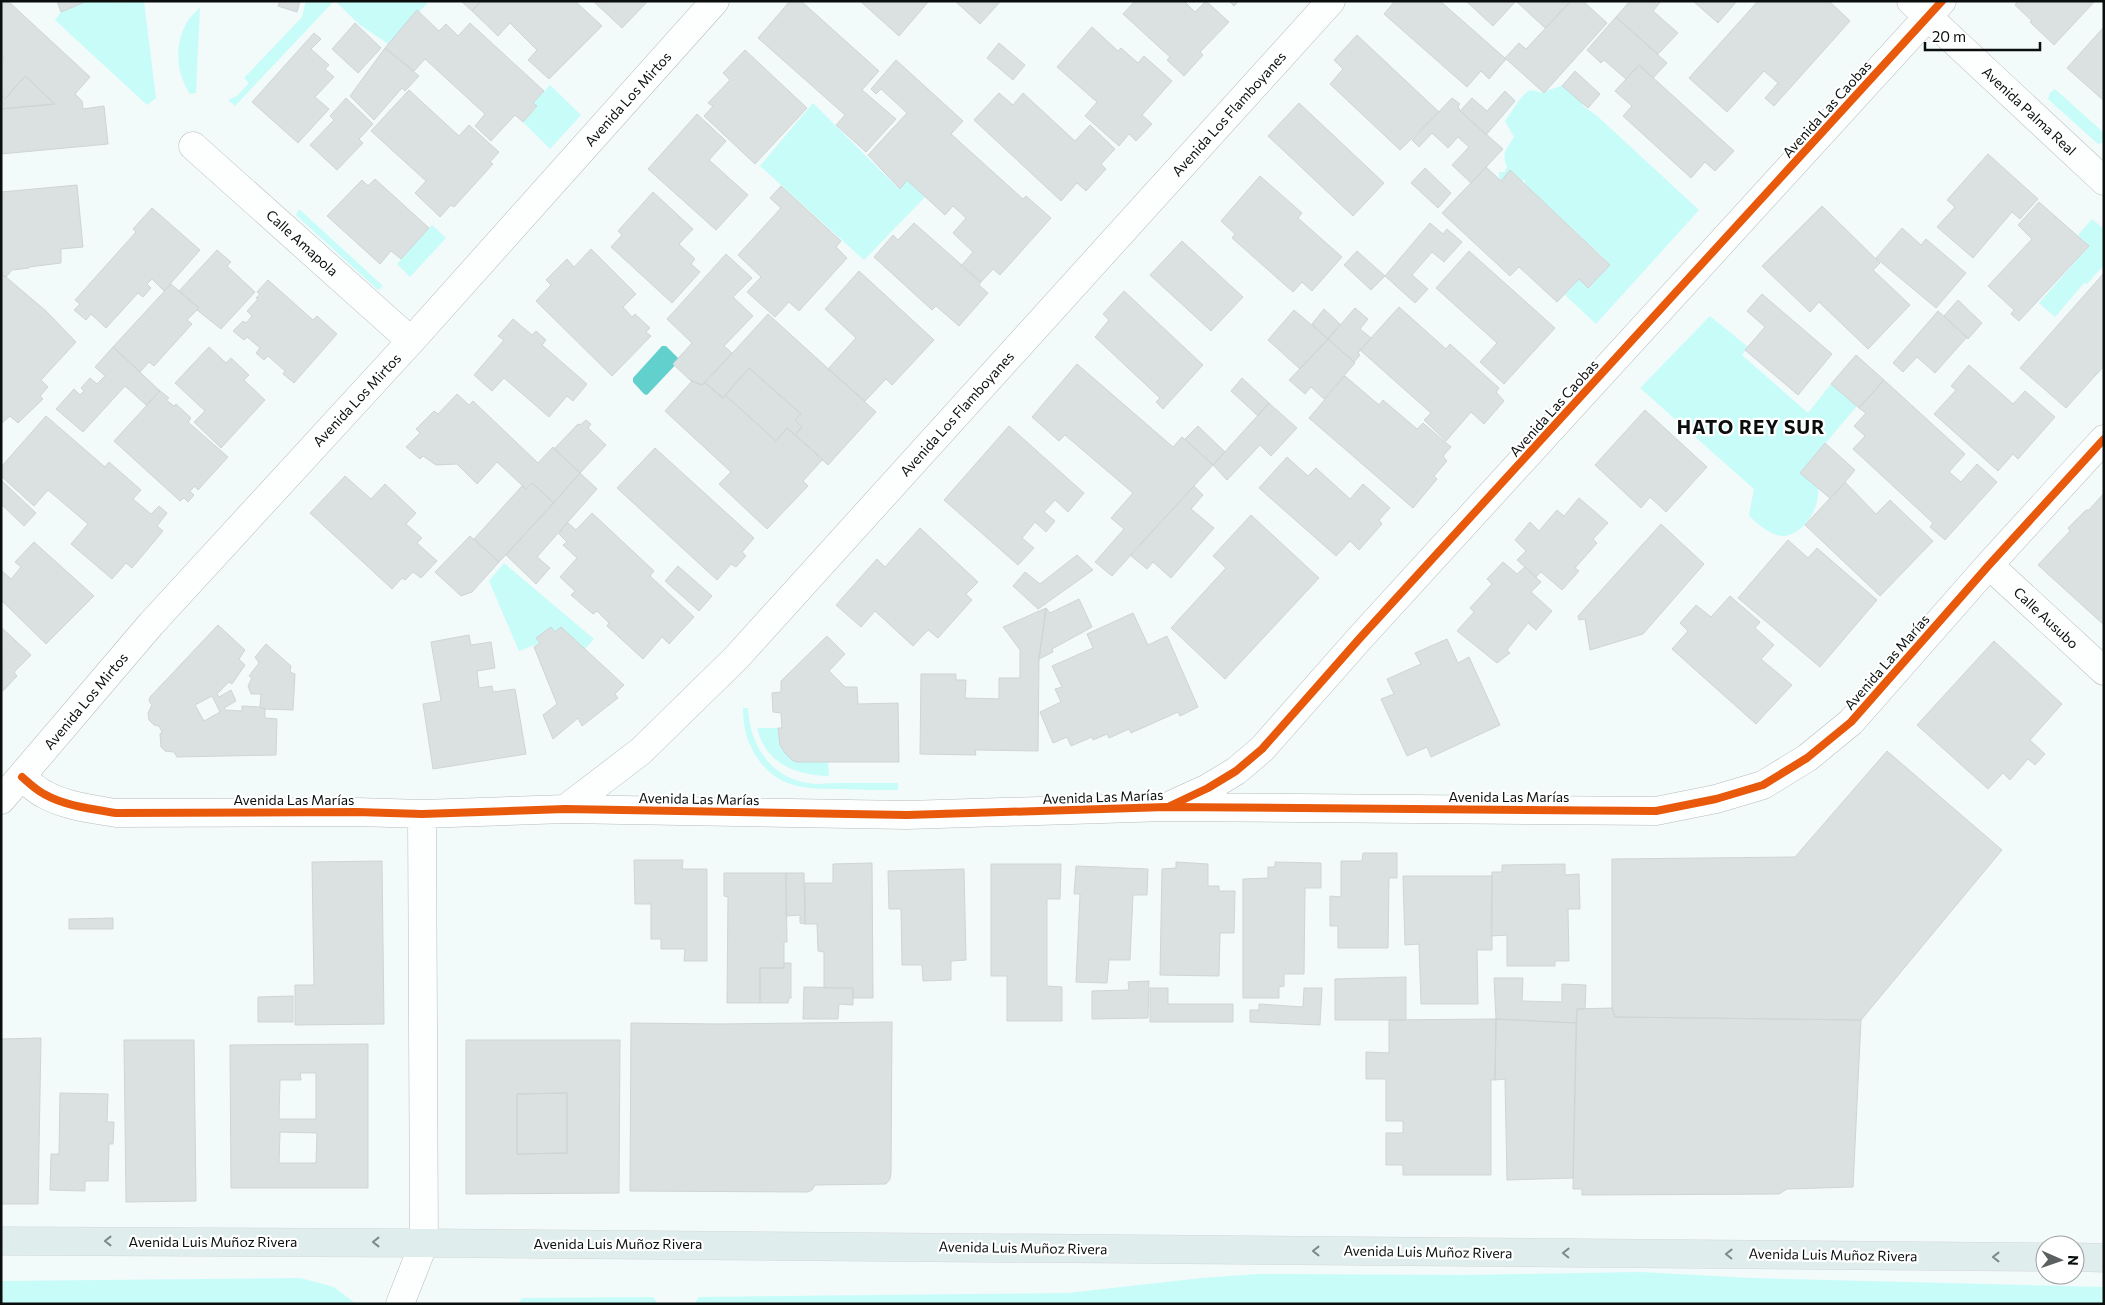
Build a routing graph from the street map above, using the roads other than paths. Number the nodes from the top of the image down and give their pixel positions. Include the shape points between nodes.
1 (715, 1) edge
2 (1331, 1) edge
3 (1927, 6) edge
4 (193, 146) dead end
5 (2104, 181) edge
6 (411, 341) junction
7 (2104, 439) edge
8 (1989, 565) junction
9 (2104, 671) edge
10 (22, 777) junction
11 (1, 800) edge
12 (1166, 807) junction
13 (565, 809) junction
14 (422, 814) junction
15 (1, 1241) edge
16 (424, 1242) junction
17 (2035, 1257) edge
18 (2085, 1257) edge
19 (2104, 1258) edge
20 (400, 1304) edge

1 - 6 street, Avenida Los Mirtos
2 - 13 street, Avenida Los Flamboyanes via 736,658 641,751
3 - 5 street, Avenida Palma Real
3 - 12 street, Avenida Las Caobas via 1262,749 1236,771 1208,788
4 - 6 street, Calle Amapola
6 - 10 street, Avenida Los Mirtos via 151,624
7 - 8 street, Avenida Las Marías
8 - 9 street, Calle Ausubo
8 - 12 street, Avenida Las Marías via 1851,722 1807,758 1763,785 1716,799 1656,810
10 - 11 street, Avenida Los Mirtos
10 - 14 street, Avenida Las Marías via 54,799 116,813
12 - 13 street, Avenida Las Marías via 907,815
13 - 14 street, Avenida Las Marías
14 - 16 street
16 -> 15 main road, Avenida Luis Muñoz Rivera
17 -> 16 main road, Avenida Luis Muñoz Rivera
16 - 20 street
18 - 19 main road

